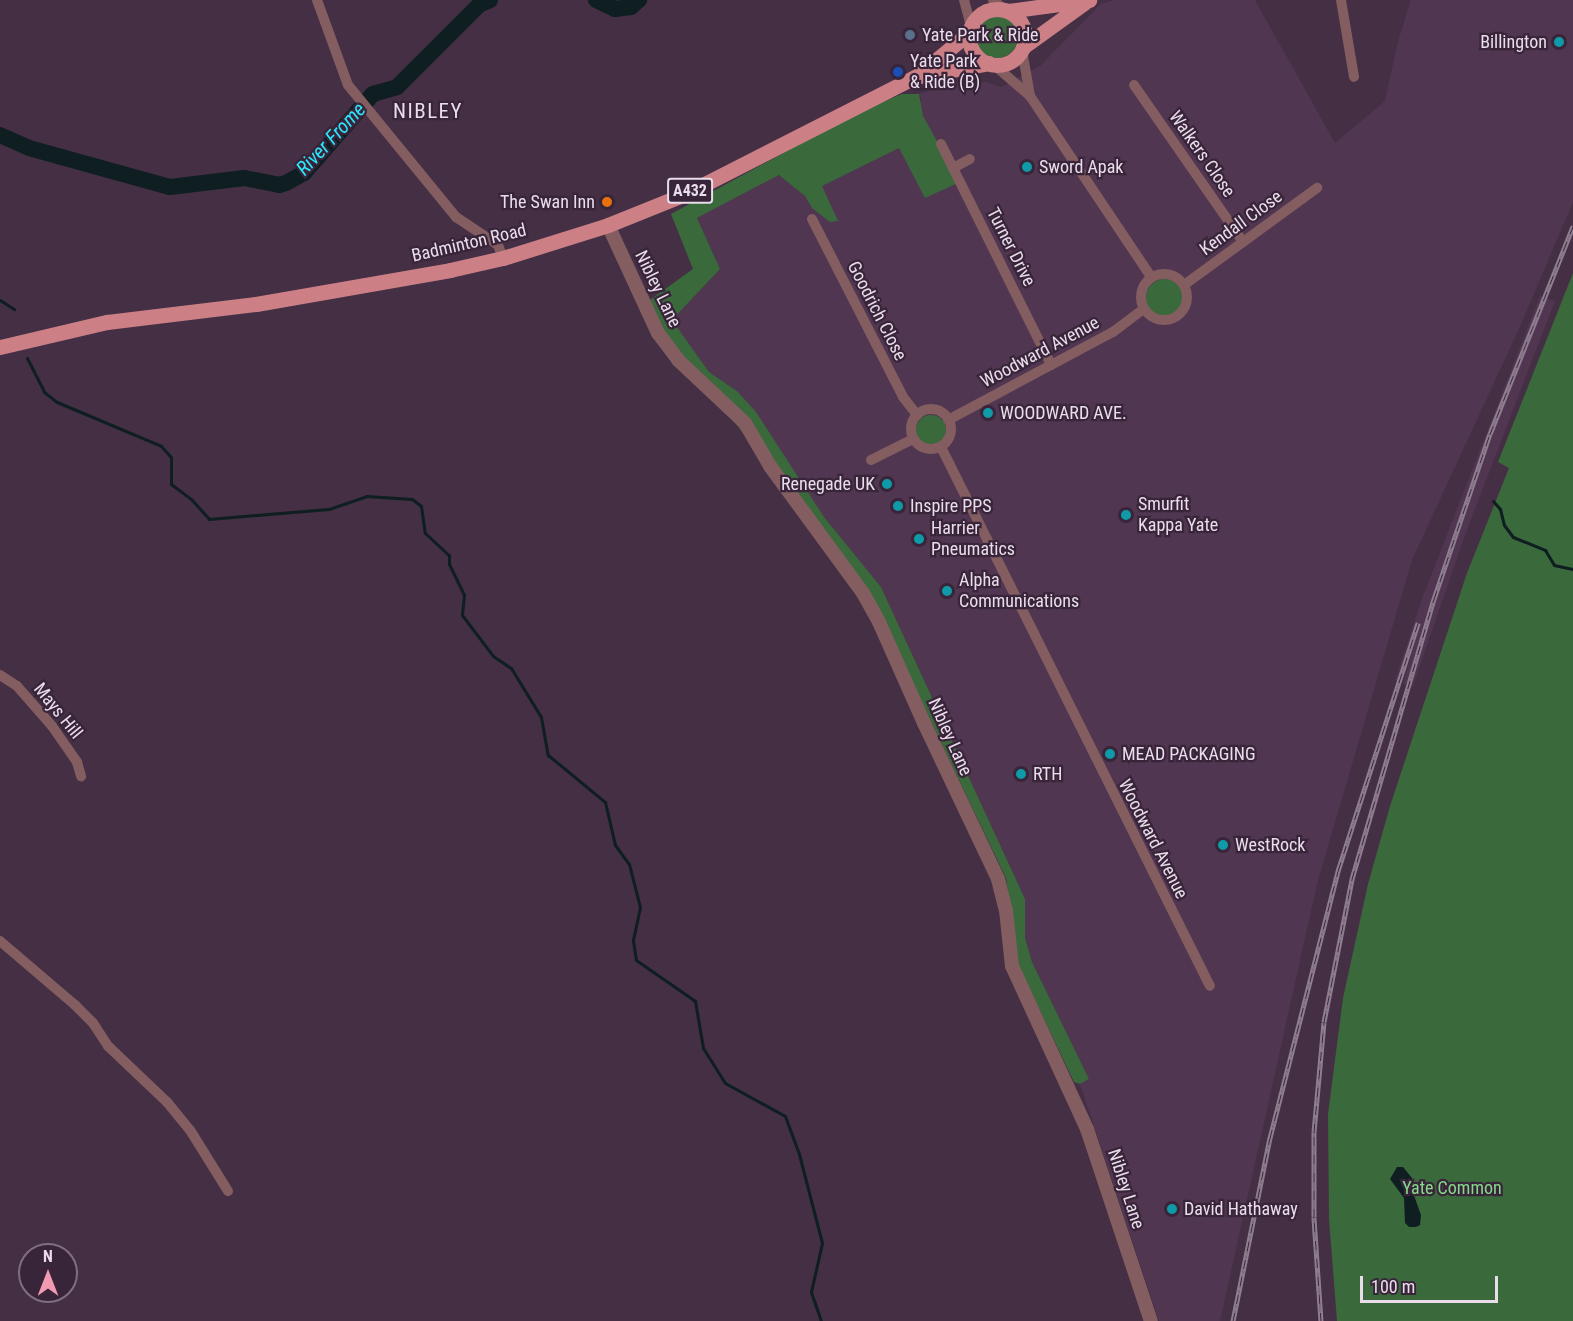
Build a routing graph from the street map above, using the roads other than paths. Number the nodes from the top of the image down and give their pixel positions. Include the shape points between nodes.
1 (317, 0) edge
2 (964, 0) edge
3 (1088, 0) edge
4 (1341, 0) edge
5 (1002, 7) edge
6 (971, 29) junction
7 (1022, 49) junction
8 (991, 64) junction
9 (915, 77) junction
10 (1354, 77) dead end
11 (1134, 85) dead end
12 (1030, 96) junction
13 (941, 144) dead end
14 (970, 159) dead end
15 (953, 168) junction
16 (1317, 188) dead end
17 (812, 219) dead end
18 (608, 225) junction
19 (1243, 242) junction
20 (502, 258) junction
21 (1151, 277) junction
22 (1184, 285) junction
23 (1143, 309) junction
24 (0, 347) edge
25 (1051, 365) junction
26 (917, 415) junction
27 (948, 420) junction
28 (913, 439) junction
29 (941, 447) junction
30 (871, 460) dead end
31 (0, 675) edge
32 (81, 776) dead end
33 (0, 941) edge
34 (1210, 987) dead end
35 (228, 1191) dead end
36 (1151, 1321) edge

1 - 20 street via 348,85 456,217 498,245
2 - 6 street
3 - 5 main road
3 - 7 main road
4 - 10 street
5 - 6 main road via 976,19
5 - 7 main road via 1022,23
6 - 8 main road via 973,51
6 - 9 main road, Badminton Road / A432
7 - 8 main road via 1006,63
7 - 12 street
8 - 9 main road, Badminton Road / A432
8 - 12 street
9 - 18 main road, Badminton Road / A432 via 685,194
11 - 19 street, Walkers Close
12 - 21 street
13 - 15 street, Turner Drive
14 - 15 street
15 - 25 street, Turner Drive
16 - 19 street, Kendall Close
17 - 26 street, Goodrich Close via 903,397
18 - 20 main road, Badminton Road / A432
18 - 36 street, Nibley Lane via 658,333 678,360 745,423 770,466 863,593 879,622 998,879 1012,966 1087,1129
19 - 22 street, Kendall Close
20 - 24 main road, Badminton Road / A432 via 256,304 107,322
21 - 22 street via 1166,273 1176,276
21 - 23 street via 1142,288
22 - 23 street via 1188,298 1178,316 1164,321 1152,318
23 - 25 street, Woodward Avenue via 1113,332
25 - 27 street, Woodward Avenue
26 - 27 street via 930,409 944,414
26 - 28 street via 912,423
27 - 29 street via 951,432
28 - 29 street via 928,449
28 - 30 street
29 - 34 street, Woodward Avenue
31 - 32 street, Mays Hill via 17,686 52,726 77,762
33 - 35 street via 75,1005 108,1046 167,1102 190,1130

